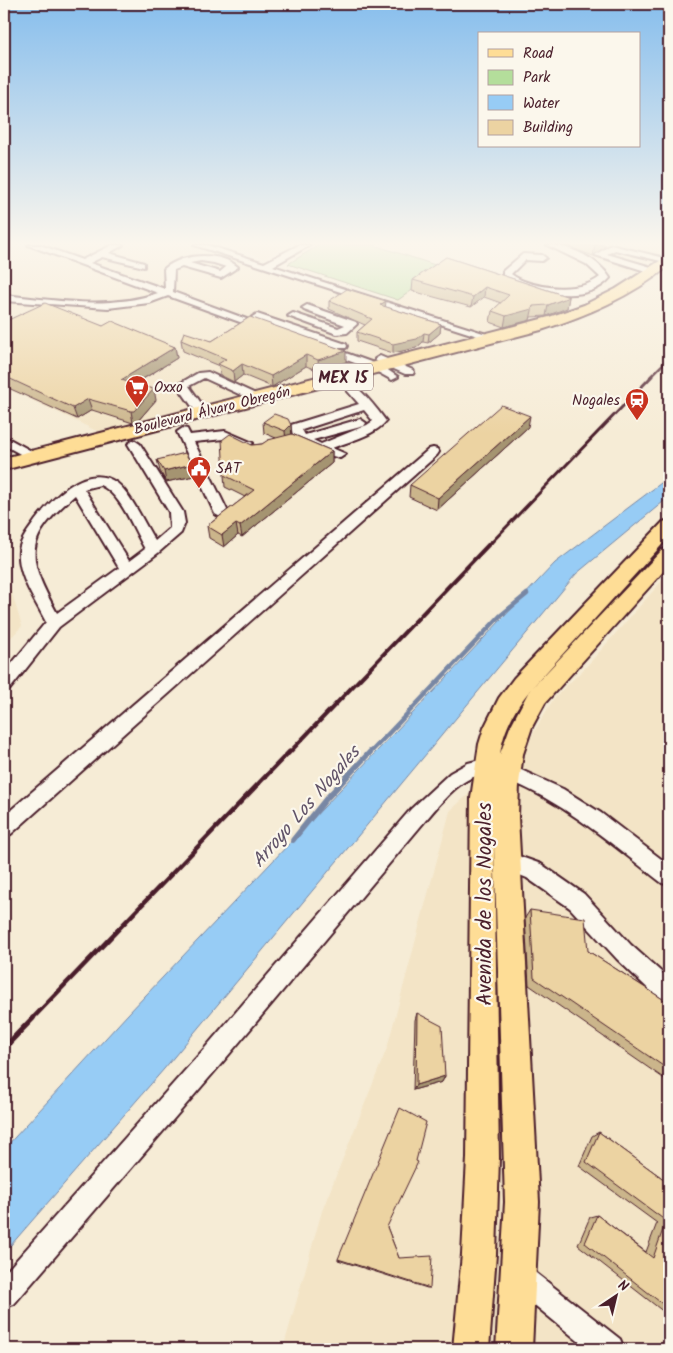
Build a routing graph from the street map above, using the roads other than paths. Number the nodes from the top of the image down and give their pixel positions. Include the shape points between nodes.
1 (219, 308) edge
2 (307, 308) joint
3 (407, 308) edge
4 (587, 308) edge
5 (616, 308) edge
6 (293, 316) junction
7 (276, 328) junction
8 (499, 336) junction
9 (388, 369) junction
10 (351, 388) junction
11 (260, 405) junction
12 (368, 405) junction
13 (202, 413) junction
14 (379, 417) junction
15 (185, 436) junction
16 (304, 439) junction
17 (4, 440) edge
18 (141, 443) junction
19 (255, 447) edge
20 (321, 448) junction
21 (433, 452) dead end
22 (340, 454) dead end
23 (31, 456) junction
24 (4, 464) edge
25 (4, 479) edge
26 (77, 488) junction
27 (222, 514) edge
28 (669, 526) edge
29 (153, 550) junction
30 (669, 554) edge
31 (127, 569) junction
32 (54, 623) junction
33 (4, 684) edge
34 (497, 769) junction
35 (4, 828) edge
36 (507, 861) junction
37 (669, 876) edge
38 (669, 992) edge
39 (518, 1275) junction
40 (4, 1294) edge
41 (471, 1349) edge
42 (514, 1349) edge
43 (610, 1349) edge

1 - 7 street
2 - 6 street
2 - 6 street via 352,324 337,332
3 - 8 street
4 - 8 highway, Boulevard Álvaro Obregón / MEX 15
5 - 9 highway, Boulevard Álvaro Obregón / MEX 15 via 537,338 409,372
6 - 7 street
7 - 9 street
7 - 9 street
8 - 9 highway, Boulevard Álvaro Obregón / MEX 15
9 - 10 highway, Boulevard Álvaro Obregón / MEX 15
9 - 11 highway, Boulevard Álvaro Obregón / MEX 15
10 - 11 highway, Boulevard Álvaro Obregón / MEX 15
10 - 12 street
11 - 13 highway, Boulevard Álvaro Obregón via 238,414
11 - 13 street via 202,374 183,385
11 - 15 highway, Boulevard Álvaro Obregón / MEX 15
12 - 14 street
12 - 16 street via 298,425 295,430
13 - 18 highway via 179,428
13 - 23 highway, Boulevard Álvaro Obregón
14 - 16 street
14 - 20 street via 378,423 371,428
15 - 18 highway, Boulevard Álvaro Obregón / MEX 15
15 - 19 street via 224,435
15 - 27 street
16 - 20 street
17 - 23 street
18 - 25 highway, Boulevard Álvaro Obregón / MEX 15
18 - 29 street via 176,512 178,523 176,530
20 - 22 street
21 - 35 street
23 - 24 highway, Boulevard Álvaro Obregón
26 - 29 lane via 99,482 112,487
26 - 31 street
26 - 32 lane via 60,499 48,513 28,542 26,553 35,585
28 - 34 main road, Avenida de los Nogales via 508,701 490,741
29 - 31 street
30 - 34 main road, Avenida de los Nogales via 537,697
31 - 32 street
32 - 33 street
34 - 36 main road, Avenida de los Nogales via 506,787
34 - 37 street via 561,795 604,824
34 - 40 street via 470,770 436,795 207,1064
34 - 41 main road, Avenida de los Nogales via 483,864 484,1175
36 - 38 street via 534,871 577,901 624,952
36 - 39 main road, Avenida de los Nogales via 522,1202
39 - 42 main road, Avenida de los Nogales
39 - 43 lane

